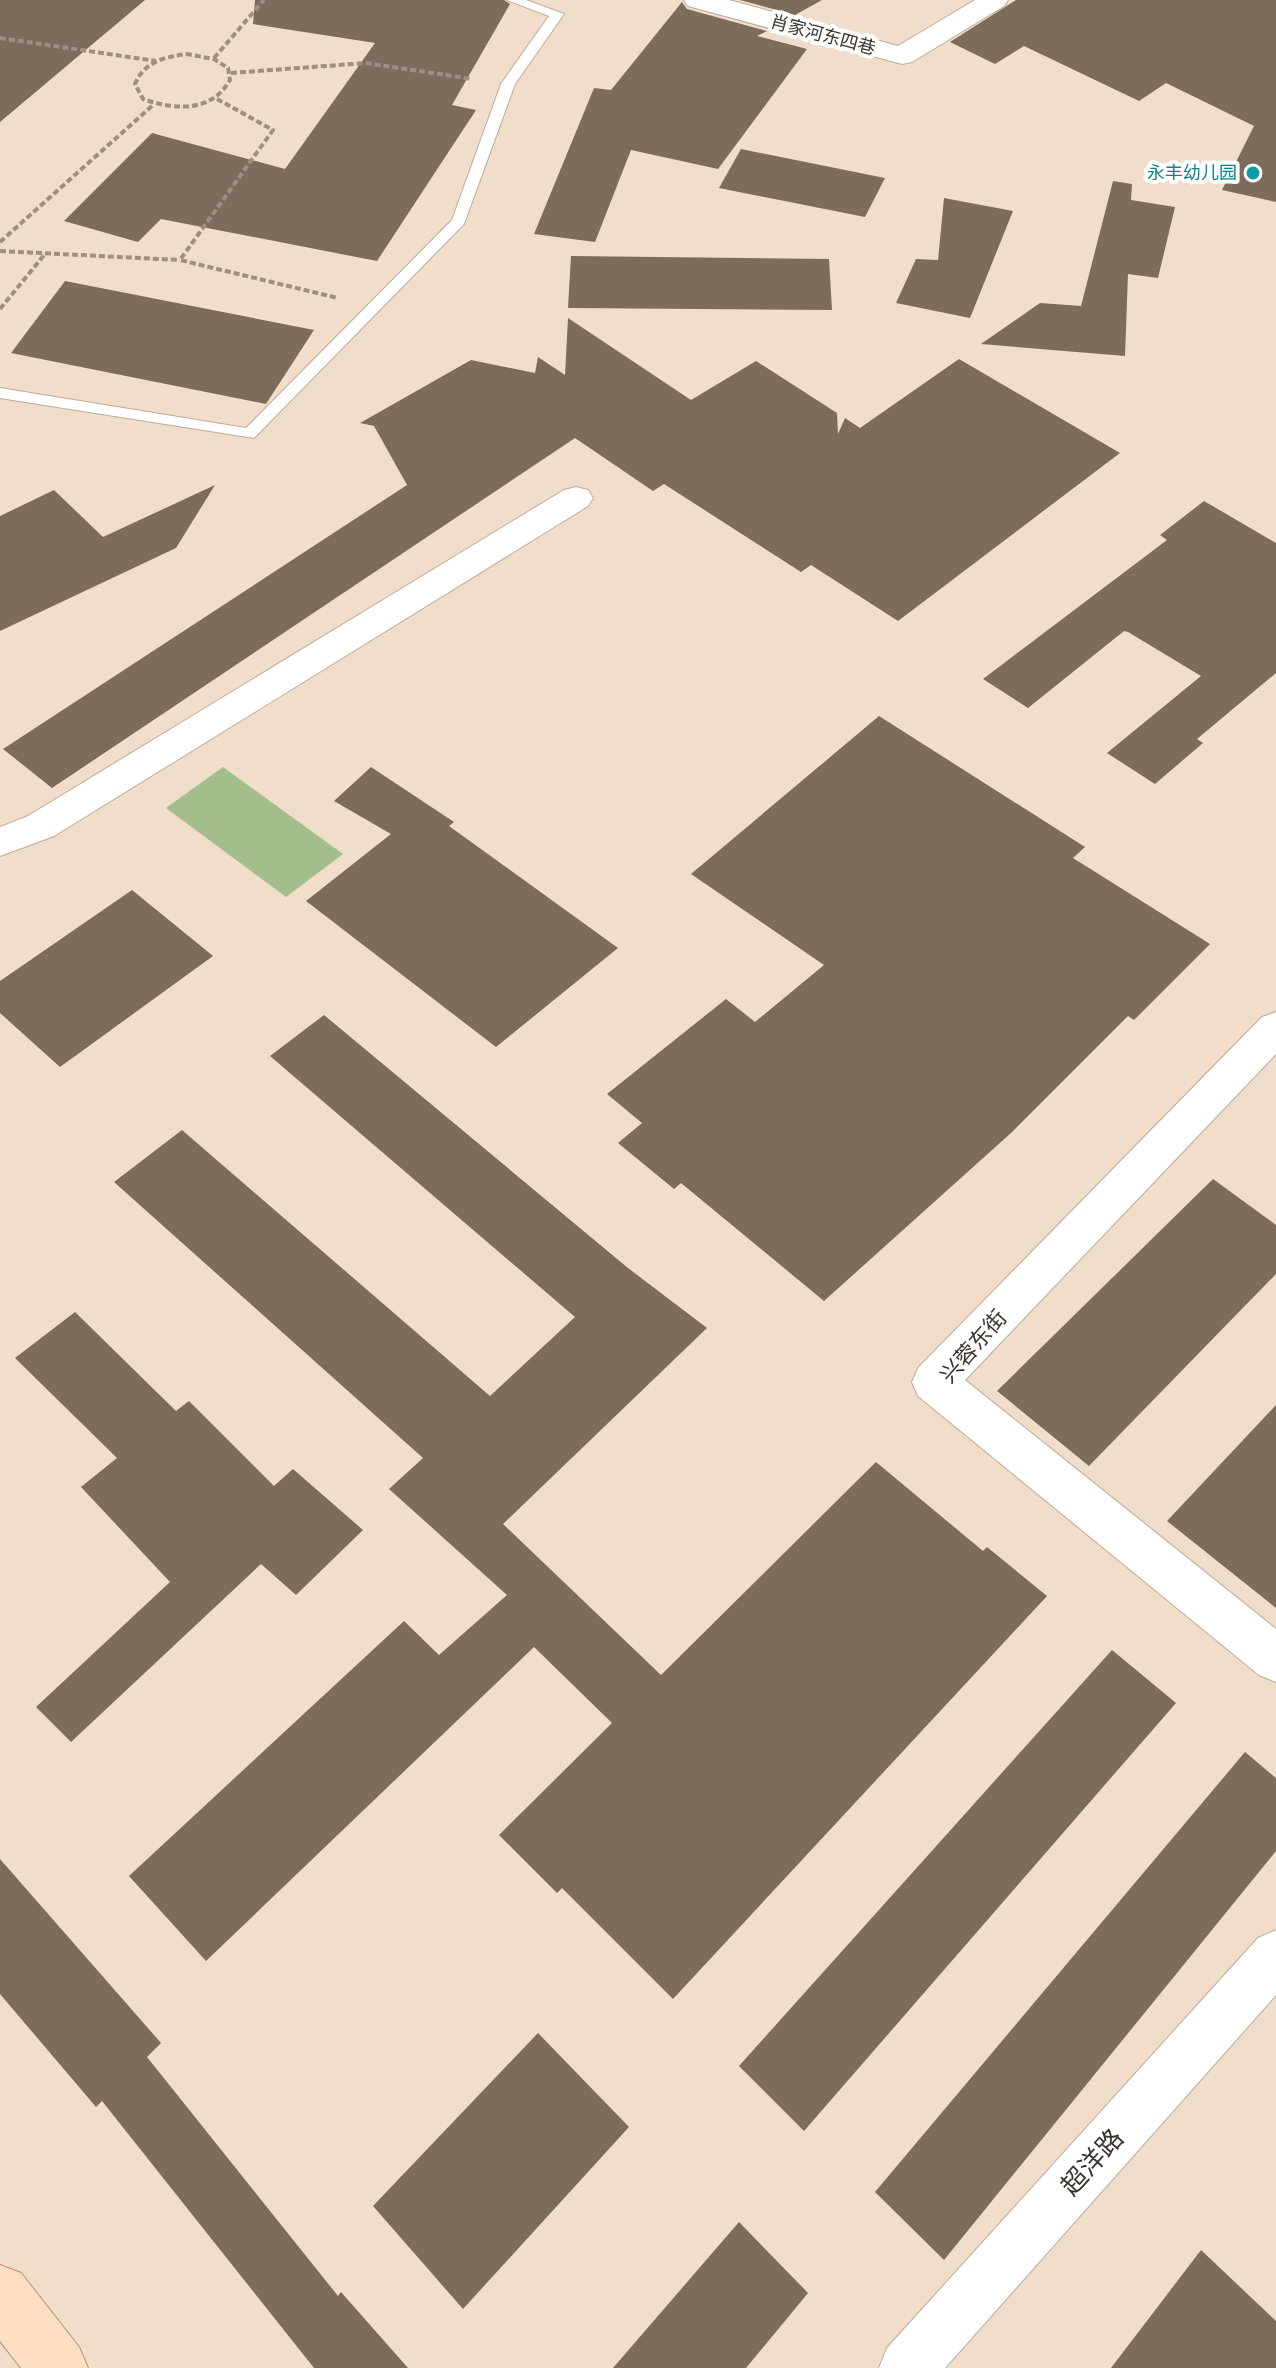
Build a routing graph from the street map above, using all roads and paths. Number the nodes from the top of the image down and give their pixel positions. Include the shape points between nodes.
1 (264, 0) edge
2 (513, 0) edge
3 (698, 0) edge
4 (994, 0) edge
5 (0, 38) edge
6 (214, 58) junction
7 (157, 61) junction
8 (231, 73) junction
9 (508, 84) junction
10 (217, 99) junction
11 (153, 105) junction
12 (0, 242) edge
13 (0, 251) edge
14 (46, 253) junction
15 (180, 260) junction
16 (377, 306) junction
17 (0, 309) edge
18 (0, 393) edge
19 (576, 498) dead end
20 (0, 842) edge
21 (1276, 1028) edge
22 (1276, 1659) edge
23 (1276, 1956) edge
24 (0, 2294) edge
25 (58, 2368) edge
26 (907, 2368) edge

1 - 6 path
2 - 9 lane via 557,14
3 - 4 street, 肖家河东四巷 via 902,56
5 - 7 path
6 - 7 path via 186,54
6 - 8 path
7 - 11 path via 145,67 135,84
8 - 9 path via 366,63
8 - 10 path via 232,82
9 - 16 lane via 459,221
10 - 11 path via 186,108
10 - 15 path via 273,130
11 - 12 path
13 - 14 path
14 - 15 path
14 - 17 path
15 - 16 path
16 - 18 lane via 249,434
19 - 20 street via 41,826
21 - 22 street, 兴蓉东街 via 934,1382
23 - 26 street, 超洋路
24 - 25 main road

